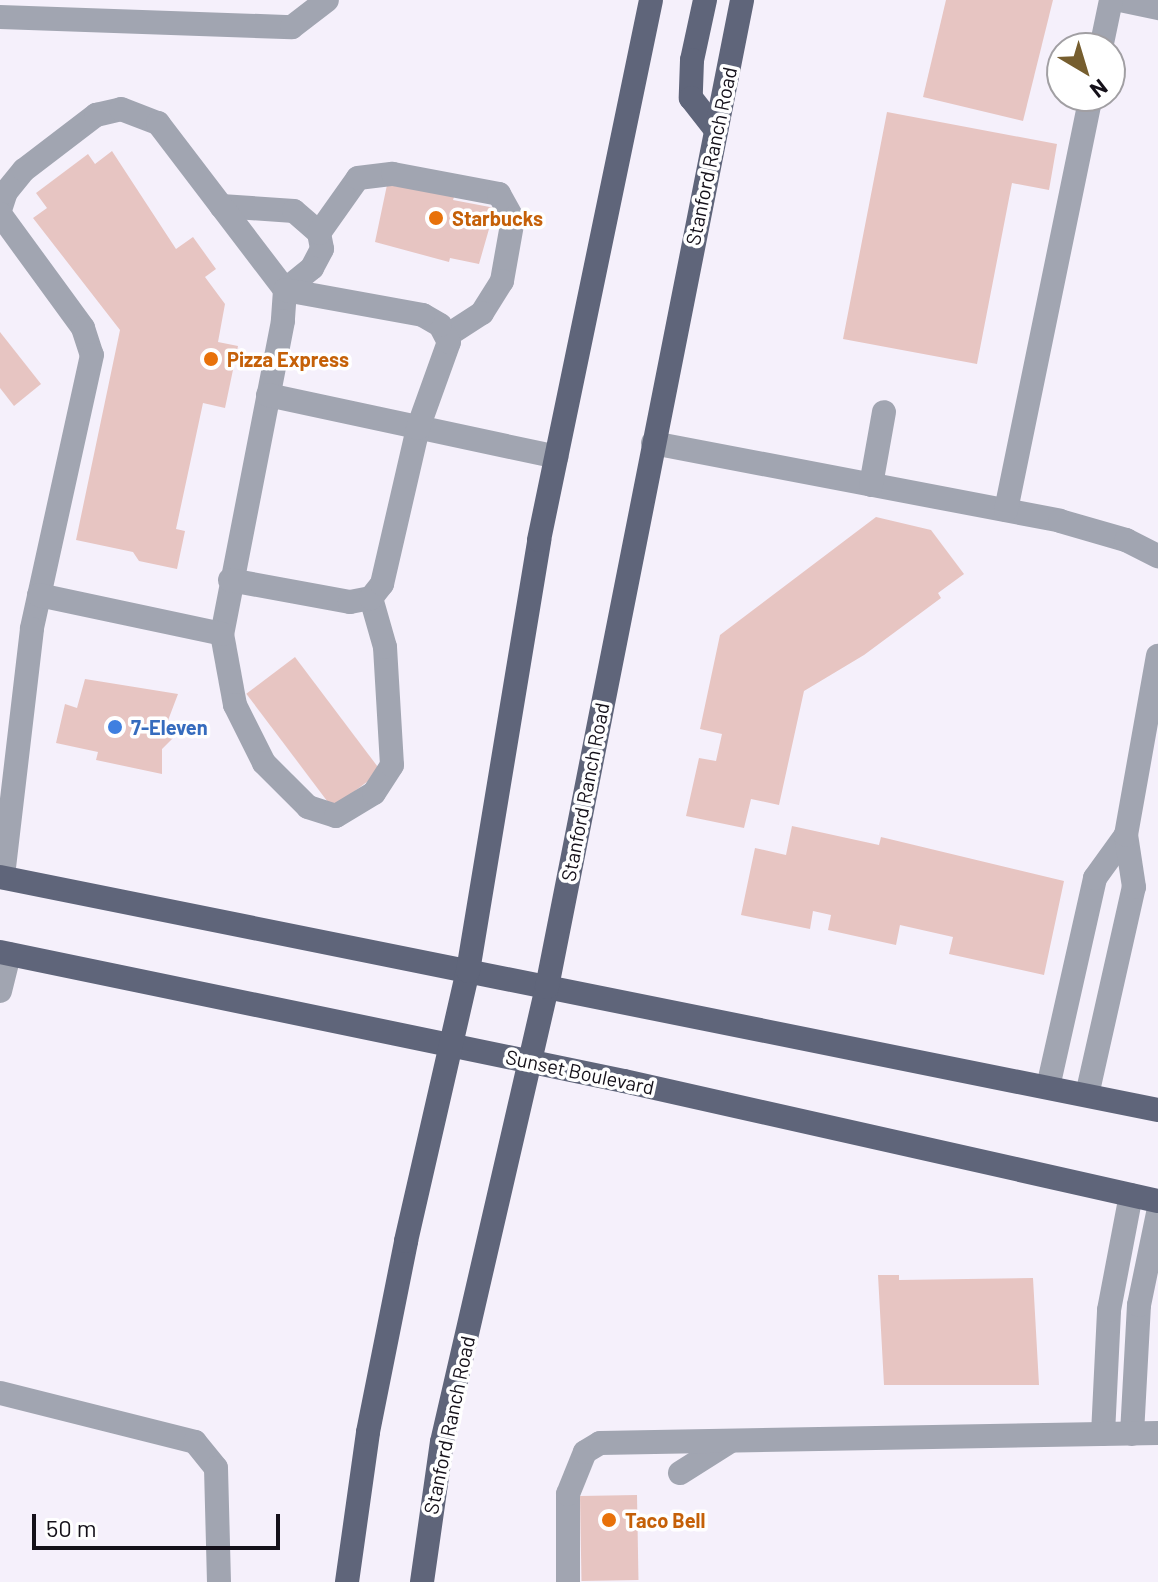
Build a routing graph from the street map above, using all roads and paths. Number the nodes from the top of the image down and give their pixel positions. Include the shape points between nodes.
1 (327, 0) edge
2 (651, 0) edge
3 (705, 0) edge
4 (742, 0) edge
5 (1111, 0) edge
6 (1120, 0) edge
7 (1158, 8) edge
8 (102, 10) edge
9 (0, 17) edge
10 (1104, 32) edge
11 (1088, 112) edge
12 (716, 130) junction
13 (221, 206) junction
14 (0, 212) edge
15 (319, 233) junction
16 (285, 290) junction
17 (448, 335) junction
18 (268, 395) junction
19 (884, 412) dead end
20 (418, 428) junction
21 (653, 443) junction
22 (556, 457) junction
23 (871, 485) junction
24 (1006, 510) junction
25 (1158, 556) edge
26 (230, 580) junction
27 (39, 595) junction
28 (371, 598) junction
29 (222, 634) junction
30 (1158, 656) edge
31 (1126, 835) junction
32 (1, 877) edge
33 (4, 953) edge
34 (468, 971) junction
35 (547, 987) junction
36 (0, 991) edge
37 (453, 1045) junction
38 (529, 1061) junction
39 (1048, 1087) junction
40 (1087, 1095) junction
41 (1158, 1110) edge
42 (1131, 1195) junction
43 (1158, 1201) edge
44 (1158, 1213) edge
45 (0, 1393) edge
46 (1158, 1433) edge
47 (1103, 1434) junction
48 (1132, 1434) junction
49 (736, 1443) junction
50 (680, 1473) dead end
51 (219, 1582) edge
52 (347, 1582) edge
53 (422, 1582) edge
54 (568, 1582) edge

1 - 8 lane via 292,27
2 - 22 main road
3 - 12 main road via 692,60 691,98
4 - 12 main road, Stanford Ranch Road
5 - 10 lane
6 - 7 lane
8 - 9 lane
11 - 24 lane
12 - 21 main road, Stanford Ranch Road
13 - 14 lane via 158,123 121,109 96,115 24,170 6,192
13 - 15 lane via 294,211
13 - 16 lane
14 - 27 lane via 83,328 92,355
15 - 16 lane via 322,249 312,268
15 - 17 lane via 358,178 393,174 499,194 513,219 502,281 482,313
16 - 17 lane via 423,315
16 - 18 lane
17 - 20 lane
18 - 20 lane
18 - 26 lane
19 - 23 lane
20 - 22 lane
20 - 28 lane via 382,584
21 - 23 lane
21 - 35 main road, Stanford Ranch Road
22 - 34 main road
23 - 24 lane
24 - 25 lane via 1126,540
26 - 28 lane via 350,602
26 - 29 lane
27 - 29 lane
27 - 32 lane
28 - 29 lane via 385,647 392,765 374,793 336,816 308,807 264,763 235,705
30 - 31 lane
31 - 39 lane via 1095,878
31 - 40 lane via 1134,887
32 - 34 main road
33 - 36 lane
33 - 37 main road, Sunset Boulevard
34 - 35 main road
34 - 37 main road
35 - 38 main road, Stanford Ranch Road
35 - 39 main road
37 - 38 main road, Sunset Boulevard
37 - 52 main road via 368,1432
38 - 42 main road, Sunset Boulevard
38 - 53 main road, Stanford Ranch Road via 442,1442
39 - 40 main road
40 - 41 main road
42 - 43 main road, Sunset Boulevard
42 - 47 lane via 1109,1310
44 - 48 lane via 1139,1305
45 - 51 lane via 195,1442 216,1468
46 - 48 lane
47 - 48 lane
47 - 49 lane
49 - 50 lane
49 - 54 lane via 642,1439 600,1443 585,1452 568,1494

